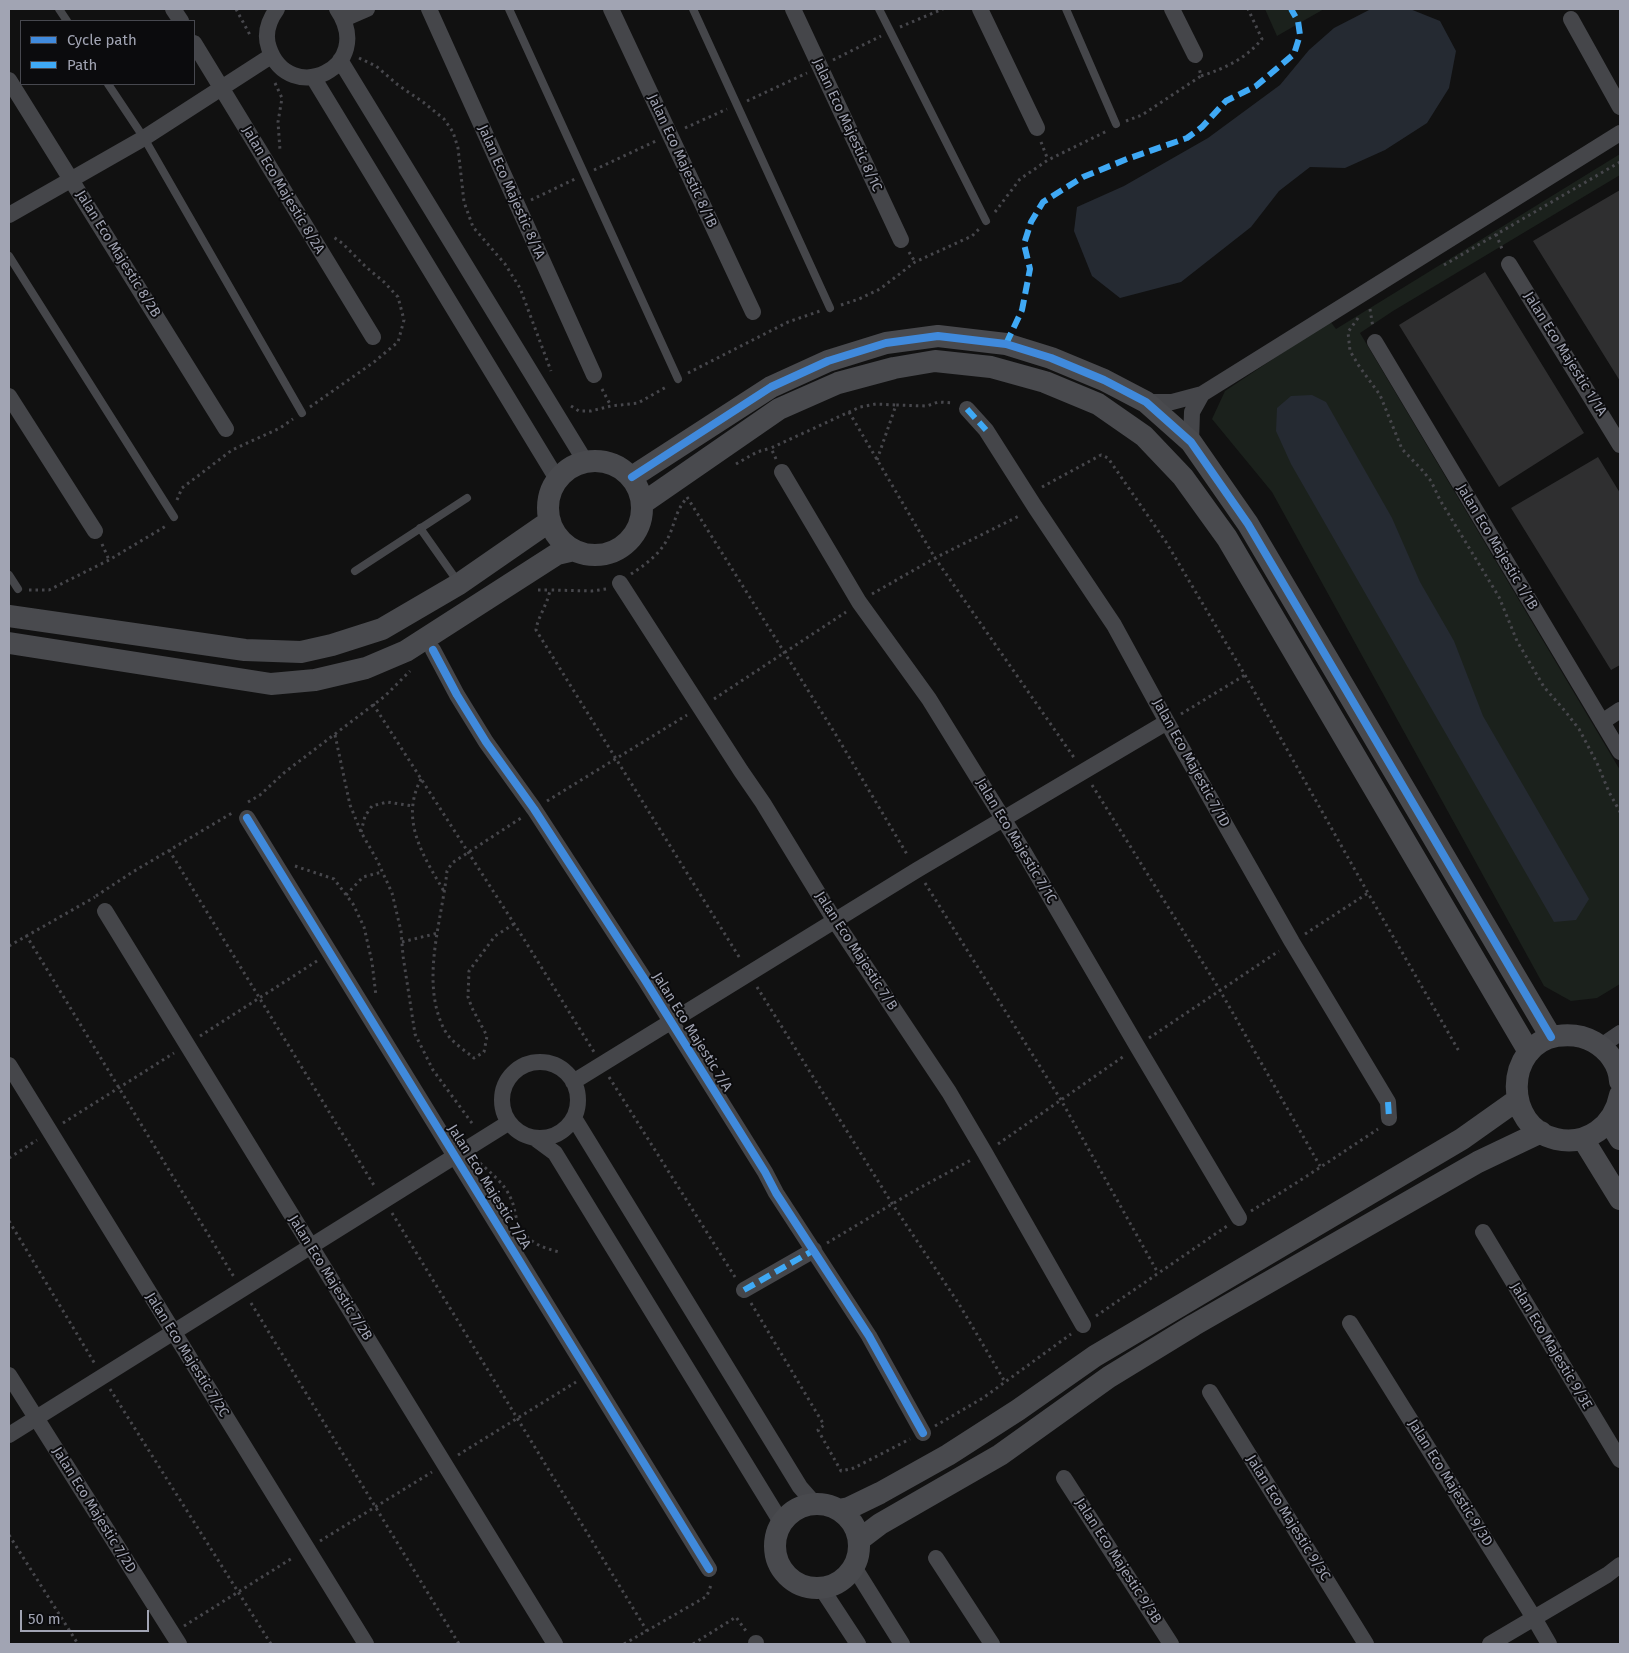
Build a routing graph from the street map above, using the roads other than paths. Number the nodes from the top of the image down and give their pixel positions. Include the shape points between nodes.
1 (59, 9) edge
2 (173, 9) edge
3 (277, 9) edge
4 (367, 9) edge
5 (429, 9) edge
6 (509, 9) edge
7 (611, 9) edge
8 (693, 9) edge
9 (793, 9) edge
10 (879, 9) edge
11 (980, 9) edge
12 (1066, 9) edge
13 (1172, 9) edge
14 (340, 14) edge
15 (1571, 18) dead end
16 (66, 20) edge
17 (180, 20) edge
18 (195, 45) edge
19 (1195, 55) road end
20 (343, 56) junction
21 (267, 58) junction
22 (313, 77) junction
23 (9, 80) edge
24 (109, 85) edge
25 (221, 88) junction
26 (1620, 107) edge
27 (1116, 124) road end
28 (1037, 128) dead end
29 (1620, 133) edge
30 (144, 138) junction
31 (71, 180) junction
32 (9, 216) edge
33 (986, 222) road end
34 (901, 240) dead end
35 (9, 256) edge
36 (1509, 264) dead end
37 (830, 308) road end
38 (753, 312) dead end
39 (373, 337) dead end
40 (1375, 342) dead end
41 (594, 375) dead end
42 (678, 379) road end
43 (1202, 394) junction
44 (9, 396) edge
45 (1146, 402) junction
46 (967, 409) road end
47 (302, 413) road end
48 (226, 429) dead end
49 (1191, 442) junction
50 (1620, 445) edge
51 (585, 461) junction
52 (782, 472) road end
53 (632, 477) junction
54 (557, 480) junction
55 (467, 498) dead end
56 (643, 503) junction
57 (174, 517) road end
58 (550, 521) junction
59 (420, 528) junction
60 (95, 531) dead end
61 (574, 550) junction
62 (355, 571) dead end
63 (9, 575) edge
64 (620, 583) dead end
65 (459, 584) junction
66 (18, 589) road end
67 (9, 616) edge
68 (9, 643) edge
69 (432, 650) dead end
70 (1620, 710) edge
71 (1168, 722) junction
72 (1602, 722) junction
73 (1620, 752) edge
74 (243, 813) road end
75 (1004, 820) junction
76 (105, 911) road end
77 (835, 921) junction
78 (672, 1022) junction
79 (1620, 1033) edge
80 (1551, 1037) junction
81 (1601, 1046) junction
82 (1529, 1052) junction
83 (9, 1065) edge
84 (1620, 1081) edge
85 (573, 1082) junction
86 (1517, 1100) junction
87 (1389, 1110) road end
88 (574, 1118) junction
89 (508, 1123) junction
90 (1615, 1130) edge
91 (1541, 1132) junction
92 (1583, 1138) junction
93 (536, 1139) junction
94 (459, 1153) junction
95 (1620, 1200) edge
96 (1239, 1218) road end
97 (1483, 1232) dead end
98 (311, 1246) junction
99 (814, 1250) junction
100 (744, 1290) road end
101 (1350, 1323) dead end
102 (1084, 1325) road end
103 (173, 1332) junction
104 (9, 1376) edge
105 (1210, 1392) dead end
106 (36, 1418) junction
107 (923, 1433) road end
108 (9, 1435) edge
109 (1620, 1460) edge
110 (1064, 1478) dead end
111 (815, 1504) junction
112 (839, 1510) junction
113 (781, 1522) junction
114 (859, 1540) junction
115 (936, 1558) dead end
116 (1620, 1565) edge
117 (854, 1566) junction
118 (709, 1568) road end
119 (822, 1589) junction
120 (1534, 1618) junction
121 (175, 1639) edge
122 (366, 1644) edge
123 (555, 1644) edge
124 (858, 1644) edge
125 (902, 1644) edge
126 (992, 1644) edge
127 (1171, 1644) edge
128 (1366, 1644) edge
129 (1490, 1644) edge
130 (1549, 1644) edge

1 - 16 lane
2 - 17 street
3 - 21 street via 270,18 267,31
4 - 14 street
5 - 41 street, Jalan Eco Majestic 8/1A
6 - 42 lane
7 - 38 street, Jalan Eco Majestic 8/1B
8 - 37 lane
9 - 34 street, Jalan Eco Majestic 8/1C
10 - 33 lane
11 - 28 street
12 - 27 lane
13 - 19 street
14 - 20 street via 348,40
15 - 26 street
18 - 25 street, Jalan Eco Majestic 8/2A
20 - 22 street via 333,68
20 - 51 street
21 - 22 street via 289,73
21 - 25 street
22 - 54 street
23 - 31 street, Jalan Eco Majestic 8/2B
24 - 30 lane
25 - 30 street
25 - 39 street, Jalan Eco Majestic 8/2A
29 - 43 street
30 - 31 street
30 - 47 lane
31 - 32 street
31 - 48 street, Jalan Eco Majestic 8/2B
35 - 57 lane
36 - 50 street, Jalan Eco Majestic 1/1A
40 - 72 street, Jalan Eco Majestic 1/1B
43 - 45 street via 1172,402
43 - 49 street via 1192,412
44 - 60 street
45 - 49 street
45 - 53 street via 1095,376 1006,344 938,336 886,343 828,361 771,387
46 - 71 street, Jalan Eco Majestic 7/1D via 986,430 1114,625
49 - 80 street via 1248,524
51 - 53 street via 611,463
51 - 54 street via 565,471
52 - 75 street, Jalan Eco Majestic 7/1C via 859,602 929,699
53 - 56 street
54 - 58 street via 550,492
55 - 59 lane
56 - 61 street via 637,531 616,551 588,555
56 - 82 street via 779,409 838,383 894,368 935,361 991,367 1045,382 1098,404 1144,436 1183,477 1227,538
58 - 61 street via 562,542
58 - 65 street
59 - 62 lane
59 - 65 lane
61 - 68 street via 557,554 406,650 366,668 315,680 271,684
63 - 66 lane
64 - 77 street, Jalan Eco Majestic 7/B via 763,803
65 - 67 street via 382,629 300,652 245,650
69 - 78 street, Jalan Eco Majestic 7/A via 486,742 534,809
70 - 72 street
71 - 75 street
71 - 87 street, Jalan Eco Majestic 7/1D
72 - 73 street, Jalan Eco Majestic 1/1B
74 - 94 street, Jalan Eco Majestic 7/2A via 372,1022
75 - 77 street
75 - 96 street, Jalan Eco Majestic 7/1C
76 - 98 street, Jalan Eco Majestic 7/2B
77 - 78 street
77 - 102 street, Jalan Eco Majestic 7/B via 986,1152
78 - 85 street
78 - 99 street, Jalan Eco Majestic 7/A
79 - 81 street
80 - 81 street via 1568,1034
80 - 82 street
81 - 84 street via 1613,1059
82 - 86 street via 1516,1083
83 - 103 street, Jalan Eco Majestic 7/2C
84 - 90 street
85 - 88 street via 578,1100
85 - 89 street via 555,1065 531,1062 519,1067 503,1086 501,1099
86 - 91 street via 1530,1123
86 - 112 street via 1462,1139 1095,1356 948,1455 880,1493
88 - 93 street via 562,1132
88 - 111 street via 800,1487
89 - 93 street via 521,1134
89 - 94 street
90 - 92 street
91 - 92 street via 1554,1138
91 - 114 street via 1478,1162 1194,1325 1109,1377 1000,1454 880,1524
92 - 95 street
93 - 113 street via 555,1153
94 - 98 street
94 - 118 street, Jalan Eco Majestic 7/2A via 589,1374
97 - 109 street, Jalan Eco Majestic 9/3E
98 - 103 street
98 - 123 street, Jalan Eco Majestic 7/2B
99 - 100 street
99 - 107 street, Jalan Eco Majestic 7/A via 869,1336
101 - 120 street, Jalan Eco Majestic 9/3D
103 - 106 street
103 - 122 street, Jalan Eco Majestic 7/2C
104 - 106 street, Jalan Eco Majestic 7/2D
105 - 128 street, Jalan Eco Majestic 9/3C
106 - 108 street
106 - 121 street, Jalan Eco Majestic 7/2D
110 - 127 street, Jalan Eco Majestic 9/3B
111 - 112 street via 830,1505
111 - 113 street via 799,1507
112 - 114 street via 855,1528
113 - 119 street via 774,1549 784,1574 795,1583
114 - 117 street via 859,1554
115 - 126 street
116 - 120 street
117 - 119 street via 835,1585
117 - 125 street
119 - 124 street
120 - 129 street
120 - 130 street, Jalan Eco Majestic 9/3D

